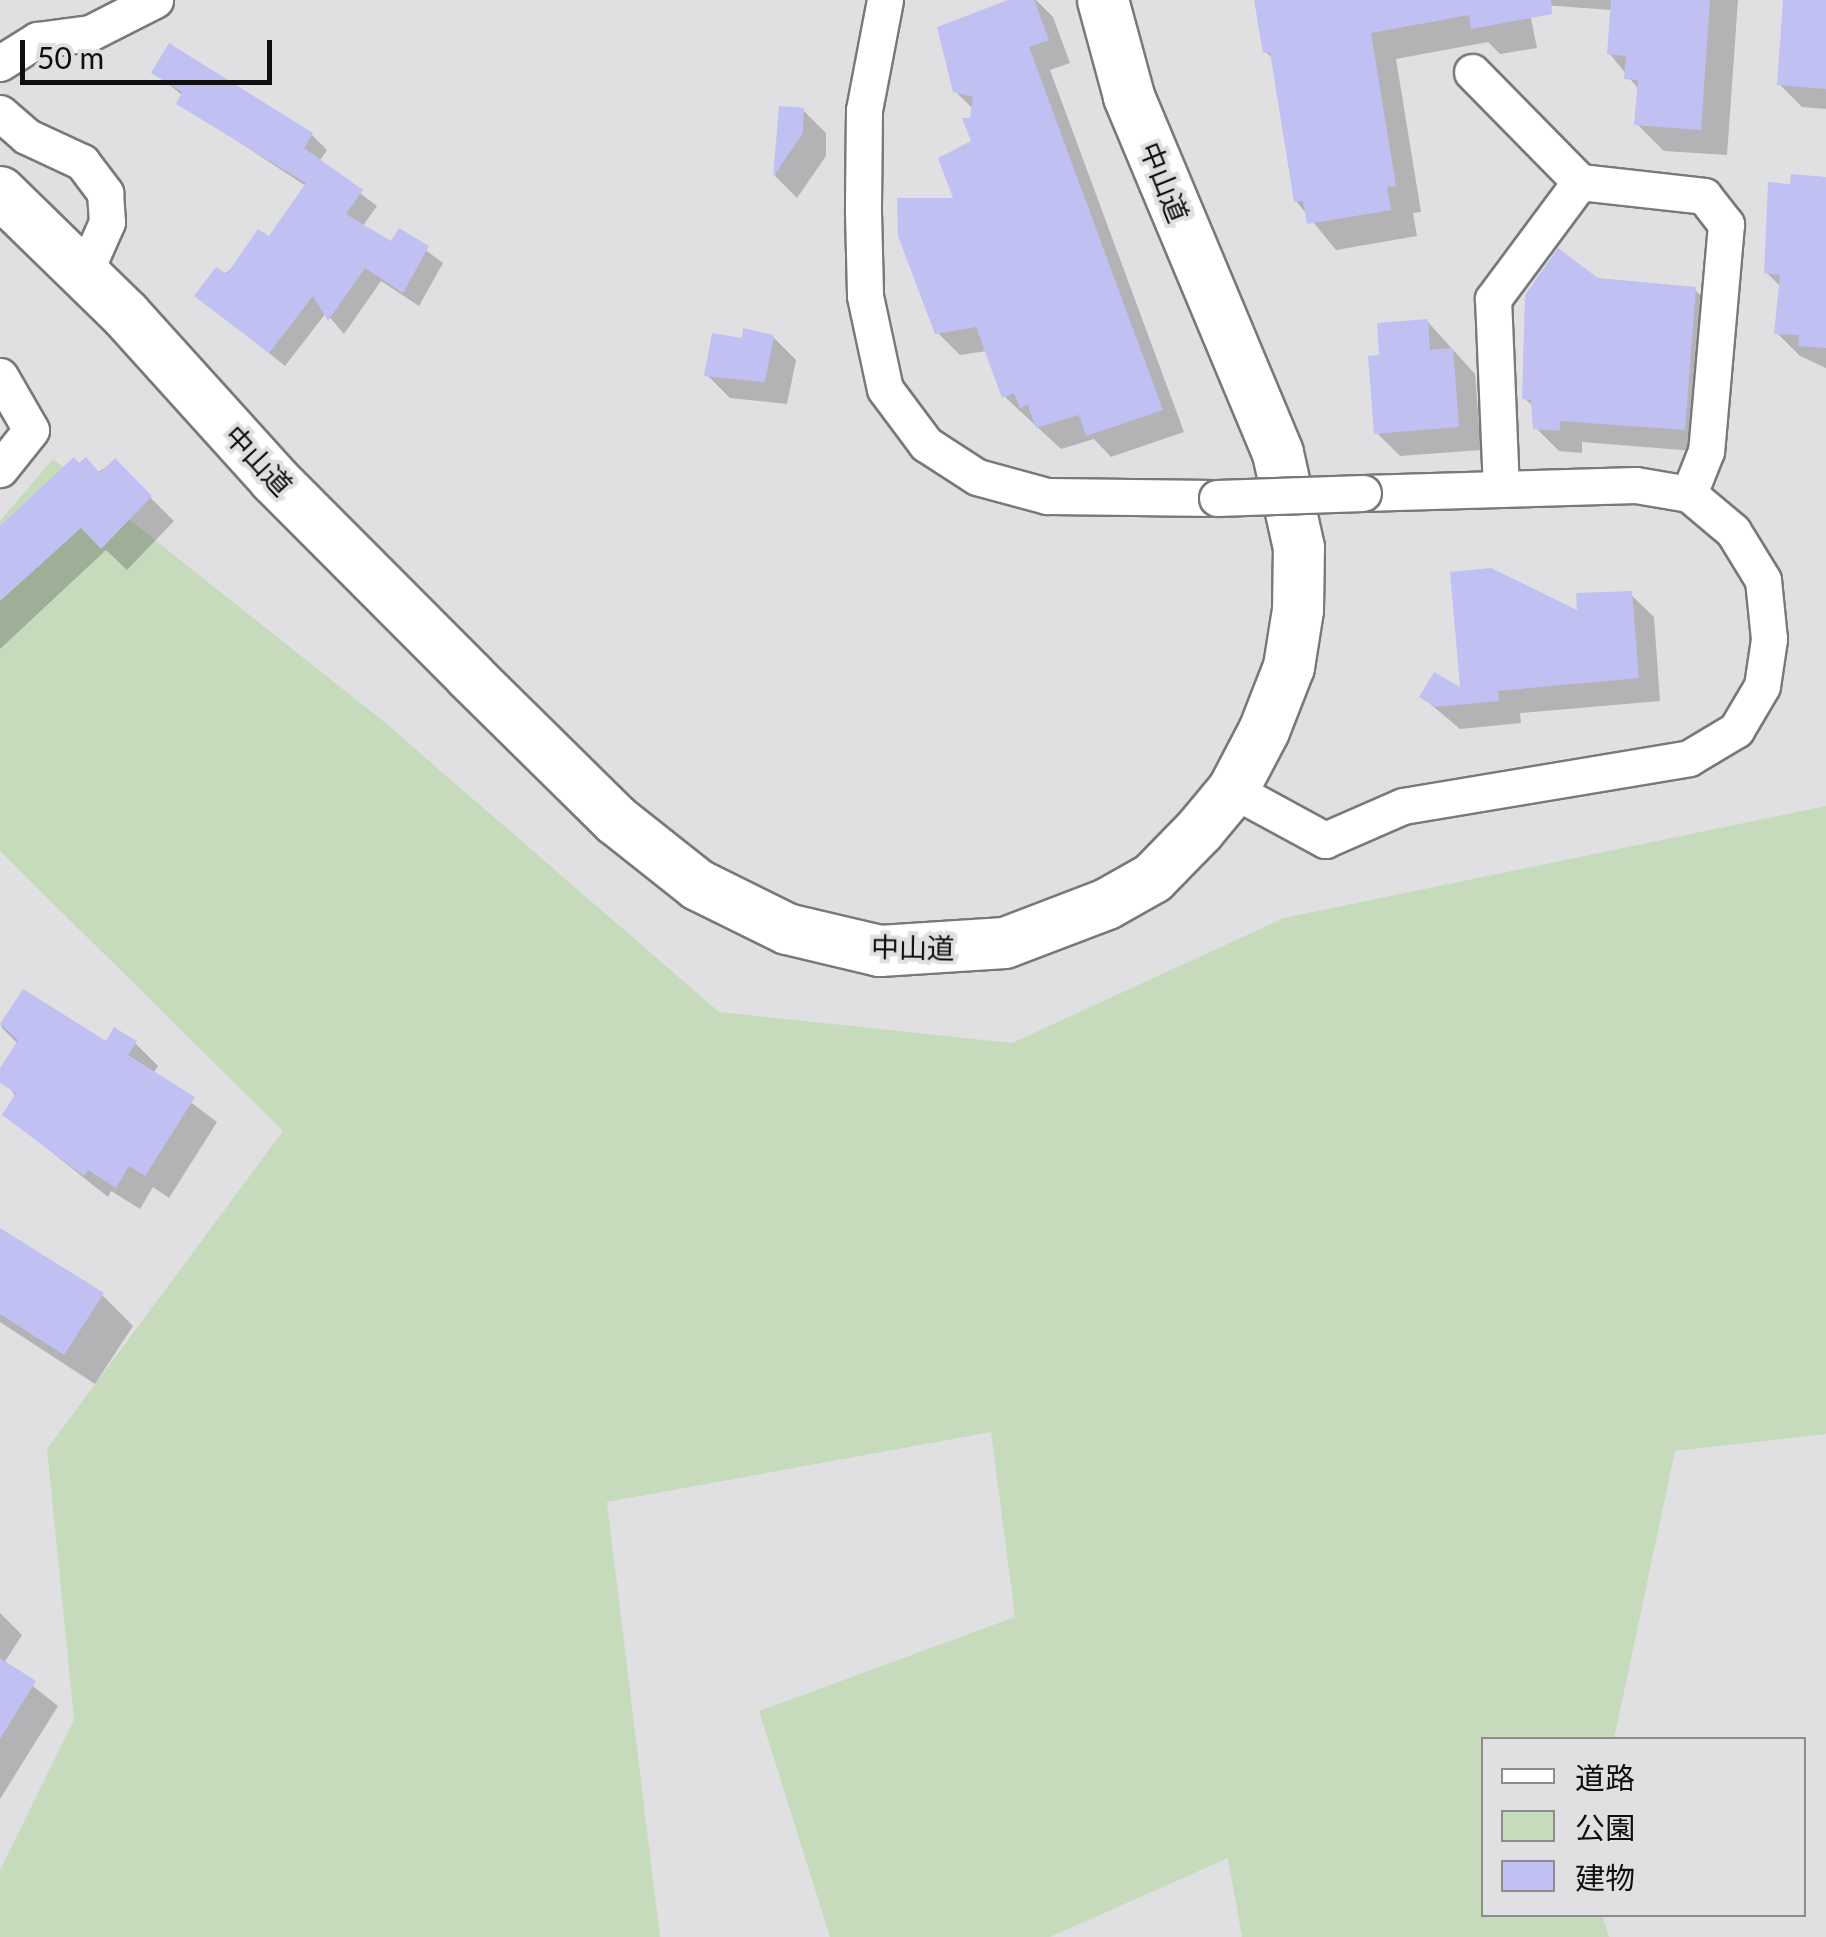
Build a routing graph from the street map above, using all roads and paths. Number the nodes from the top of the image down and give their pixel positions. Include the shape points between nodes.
1 (155, 0) edge
2 (885, 0) edge
3 (1103, 0) edge
4 (0, 64) edge
5 (1472, 72) dead end
6 (0, 113) edge
7 (1580, 182) junction
8 (0, 192) edge
9 (84, 274) junction
10 (0, 376) edge
11 (0, 469) edge
12 (1502, 489) junction
13 (1688, 494) junction
14 (1233, 790) junction

1 - 4 street via 90,32 37,40
2 - 12 street, bridge via 864,110 866,296 884,389 926,444 977,477 1047,496
3 - 14 highway, 中山道 via 1130,96 1278,453 1294,510 1298,610 1289,667
5 - 7 street
6 - 9 street via 26,136 82,162 105,193 107,222
7 - 12 street via 1493,299
7 - 13 street via 1704,196 1726,224 1706,451
8 - 9 highway, 中山道
9 - 14 highway, 中山道 via 274,479 616,820 698,886 772,922 880,951 1005,943 1108,904 1152,878
10 - 11 street via 31,430
12 - 13 street via 1636,485
13 - 14 street via 1732,531 1763,580 1769,639 1762,686 1736,730 1689,758 1403,806 1326,840

